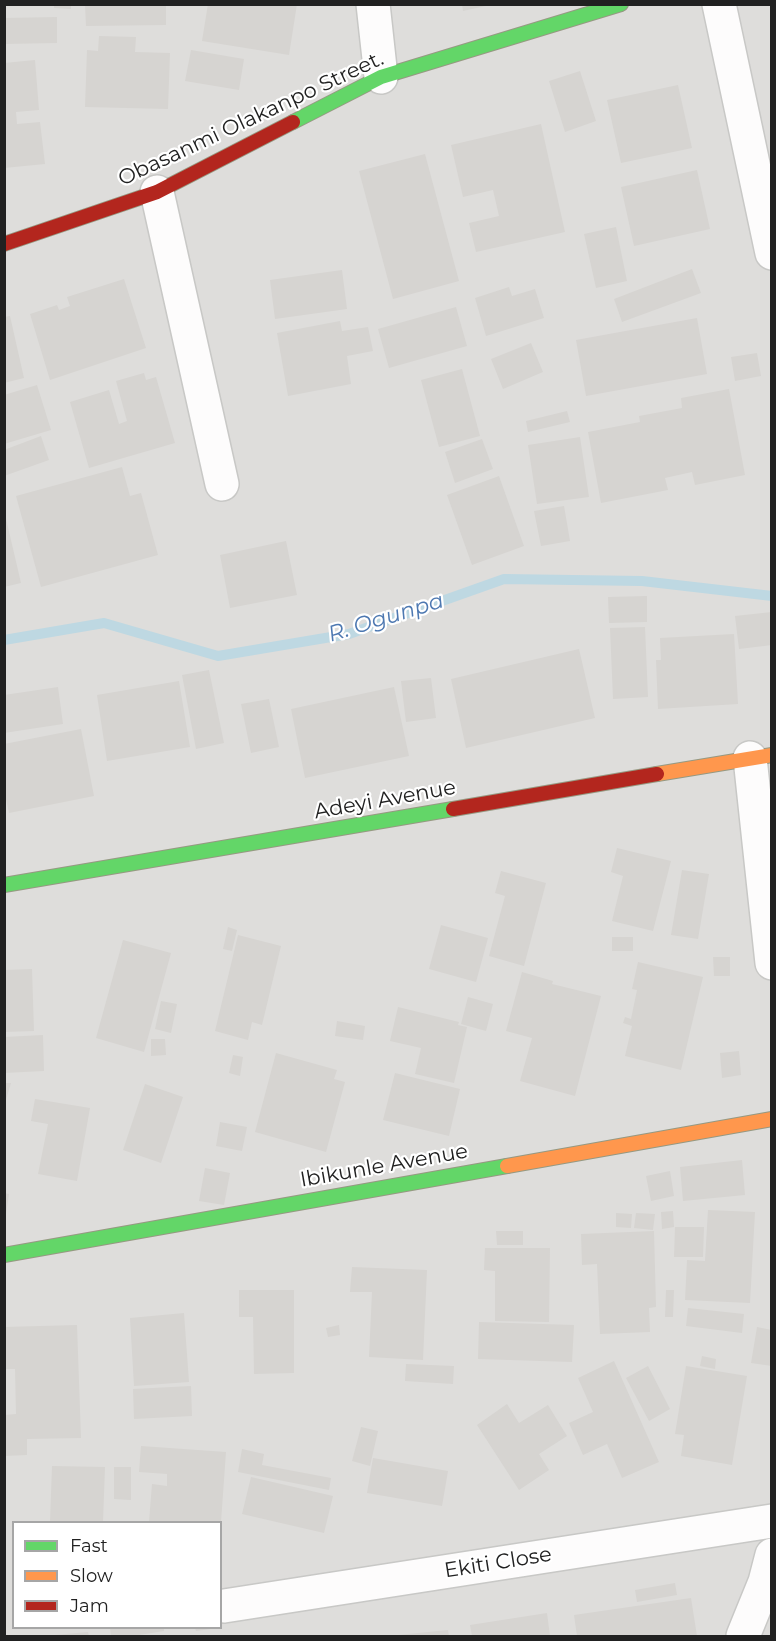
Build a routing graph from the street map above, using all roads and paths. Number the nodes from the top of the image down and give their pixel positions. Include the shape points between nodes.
1 (373, 4) edge
2 (621, 4) edge
3 (719, 4) edge
4 (381, 77) junction
5 (157, 192) junction
6 (4, 244) edge
7 (771, 253) edge
8 (222, 484) dead end
9 (761, 757) edge
10 (4, 885) edge
11 (771, 963) edge
12 (771, 1119) edge
13 (4, 1255) edge
14 (771, 1521) edge
15 (771, 1556) edge
16 (224, 1606) dead end
17 (743, 1636) edge

1 - 4 street
2 - 4 street, Obasanmi Olakanpo Street.
3 - 7 street
4 - 5 street, Obasanmi Olakanpo Street.
5 - 6 street, Obasanmi Olakanpo Street.
5 - 8 street
9 - 10 street, Adeyi Avenue
9 - 11 street
12 - 13 street, Ibikunle Avenue
14 - 16 street, Ekiti Close
15 - 17 street

